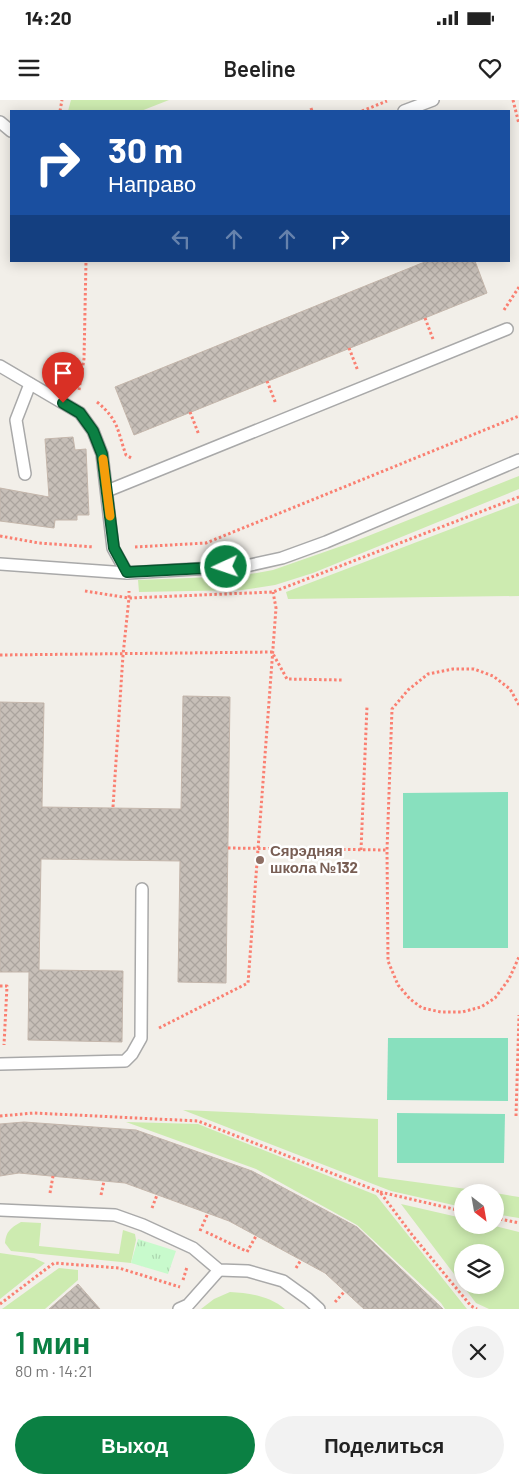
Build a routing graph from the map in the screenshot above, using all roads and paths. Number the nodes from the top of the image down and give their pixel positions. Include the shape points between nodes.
1 (390, 100) edge
2 (434, 100) edge
3 (513, 100) edge
4 (365, 110) edge
5 (407, 110) edge
6 (0, 122) edge
7 (519, 124) edge
8 (10, 130) edge
9 (86, 262) edge
10 (519, 287) edge
11 (501, 316) dead end
12 (425, 318) dead end
13 (507, 329) dead end
14 (435, 344) dead end
15 (349, 348) dead end
16 (0, 366) edge
17 (360, 375) dead end
18 (267, 381) dead end
19 (30, 384) junction
20 (78, 394) dead end
21 (95, 400) dead end
22 (278, 409) dead end
23 (190, 412) dead end
24 (519, 416) edge
25 (202, 441) dead end
26 (519, 460) edge
27 (139, 462) dead end
28 (25, 474) dead end
29 (107, 491) junction
30 (0, 536) edge
31 (114, 548) junction
32 (0, 564) edge
33 (127, 572) junction
34 (273, 592) dead end
35 (272, 652) junction
36 (0, 655) edge
37 (123, 655) junction
38 (342, 680) dead end
39 (519, 704) edge
40 (367, 706) dead end
41 (113, 808) dead end
42 (228, 848) dead end
43 (258, 849) junction
44 (361, 850) junction
45 (387, 850) junction
46 (142, 889) dead end
47 (519, 957) edge
48 (0, 986) edge
49 (519, 1015) edge
50 (141, 1038) junction
51 (1, 1064) edge
52 (0, 1116) edge
53 (516, 1116) dead end
54 (53, 1176) dead end
55 (104, 1181) dead end
56 (380, 1192) junction
57 (158, 1195) dead end
58 (49, 1202) dead end
59 (100, 1202) dead end
60 (454, 1208) edge
61 (0, 1210) edge
62 (150, 1214) dead end
63 (504, 1220) edge
64 (519, 1224) edge
65 (256, 1236) dead end
66 (193, 1248) junction
67 (247, 1252) dead end
68 (220, 1270) junction
69 (180, 1288) junction
70 (345, 1292) dead end
71 (175, 1293) dead end
72 (0, 1304) edge
73 (332, 1306) dead end
74 (185, 1308) edge
75 (319, 1309) edge
76 (477, 1309) edge

1 - 4 path
2 - 5 lane
3 - 7 path
6 - 8 lane
9 - 20 path via 84,359
10 - 11 path
12 - 14 path
13 - 29 lane
15 - 17 path
16 - 19 lane
18 - 22 path
19 - 28 lane via 16,420
19 - 29 lane via 80,413 93,431 102,454
21 - 27 path via 109,411 117,425 126,455
23 - 25 path
24 - 31 path via 206,543
26 - 33 lane via 282,558 246,566
29 - 31 lane
30 - 31 path via 38,543
31 - 33 lane
32 - 33 lane
33 - 37 path via 129,598
34 - 35 path via 276,608
35 - 37 path
35 - 38 path via 287,679
35 - 43 path
36 - 37 path
37 - 41 path
39 - 45 path via 510,689 493,676 474,669 453,668 428,674 408,690 392,709
40 - 44 path
42 - 43 path
43 - 44 path
43 - 50 path via 248,983
44 - 45 path
45 - 47 path via 388,961 398,985 410,999 422,1008 441,1012 462,1012 481,1007 495,998
46 - 50 lane
48 - 51 path via 7,986
49 - 53 path
50 - 51 lane via 125,1061
52 - 56 path via 34,1113 198,1121
54 - 58 path
55 - 59 path
56 - 60 path
56 - 76 path via 471,1306
57 - 62 path
61 - 66 lane via 114,1215
63 - 64 path
65 - 67 path
66 - 68 lane
66 - 69 path
68 - 74 lane
68 - 75 lane via 248,1272 283,1281
69 - 71 path
69 - 72 path via 119,1268 54,1263
70 - 73 path

